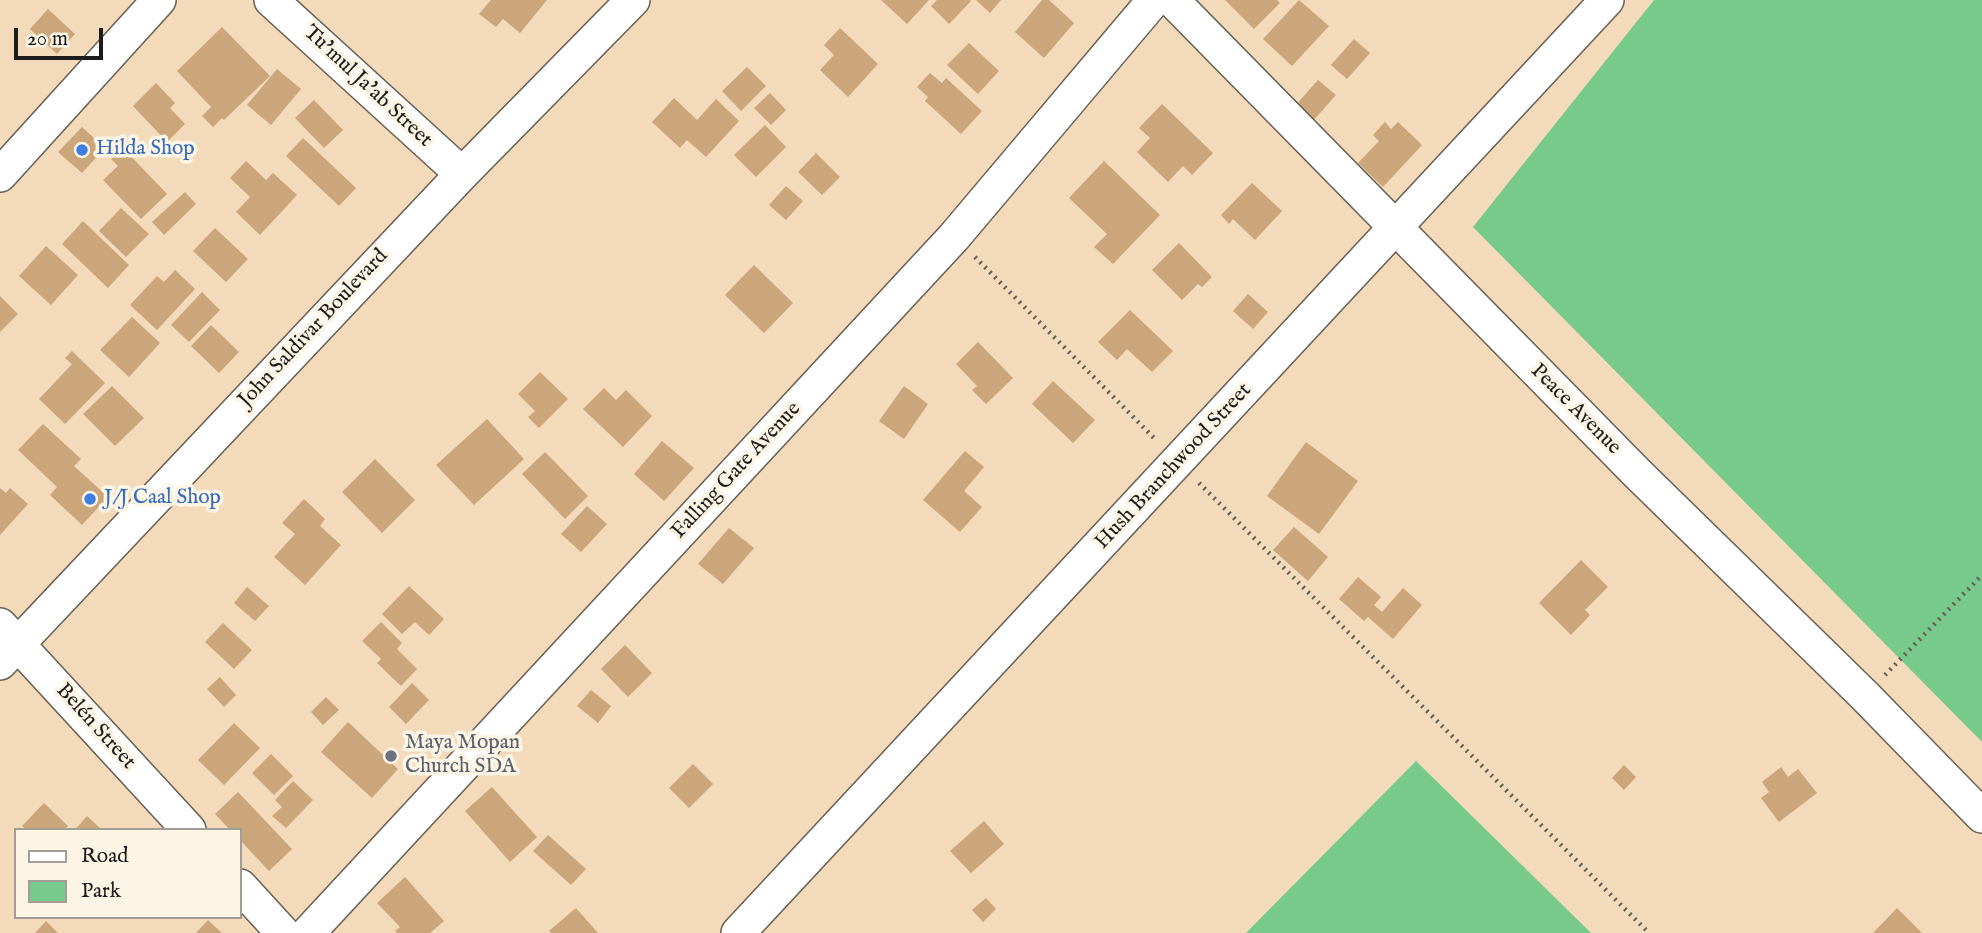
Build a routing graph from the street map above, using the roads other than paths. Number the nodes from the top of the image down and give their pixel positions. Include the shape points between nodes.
1 (159, 0) edge
2 (271, 0) edge
3 (633, 0) edge
4 (1154, 0) edge
5 (1172, 0) edge
6 (1607, 0) edge
7 (0, 174) edge
8 (461, 174) junction
9 (1395, 228) junction
10 (6, 643) edge
11 (1982, 816) edge
12 (187, 828) edge
13 (242, 888) edge
14 (283, 933) edge
15 (308, 933) edge
16 (738, 933) edge

1 - 7 street
2 - 8 street, Tu'mul Ja'ab Street
3 - 8 street, John Saldivar Boulevard
4 - 15 street, Falling Gate Avenue via 954,237
5 - 9 street, Peace Avenue
6 - 9 street, Hush Branchwood Street
8 - 10 street, John Saldivar Boulevard
9 - 11 street, Peace Avenue
9 - 16 street, Hush Branchwood Street
10 - 12 street, Belén Street
13 - 14 street

